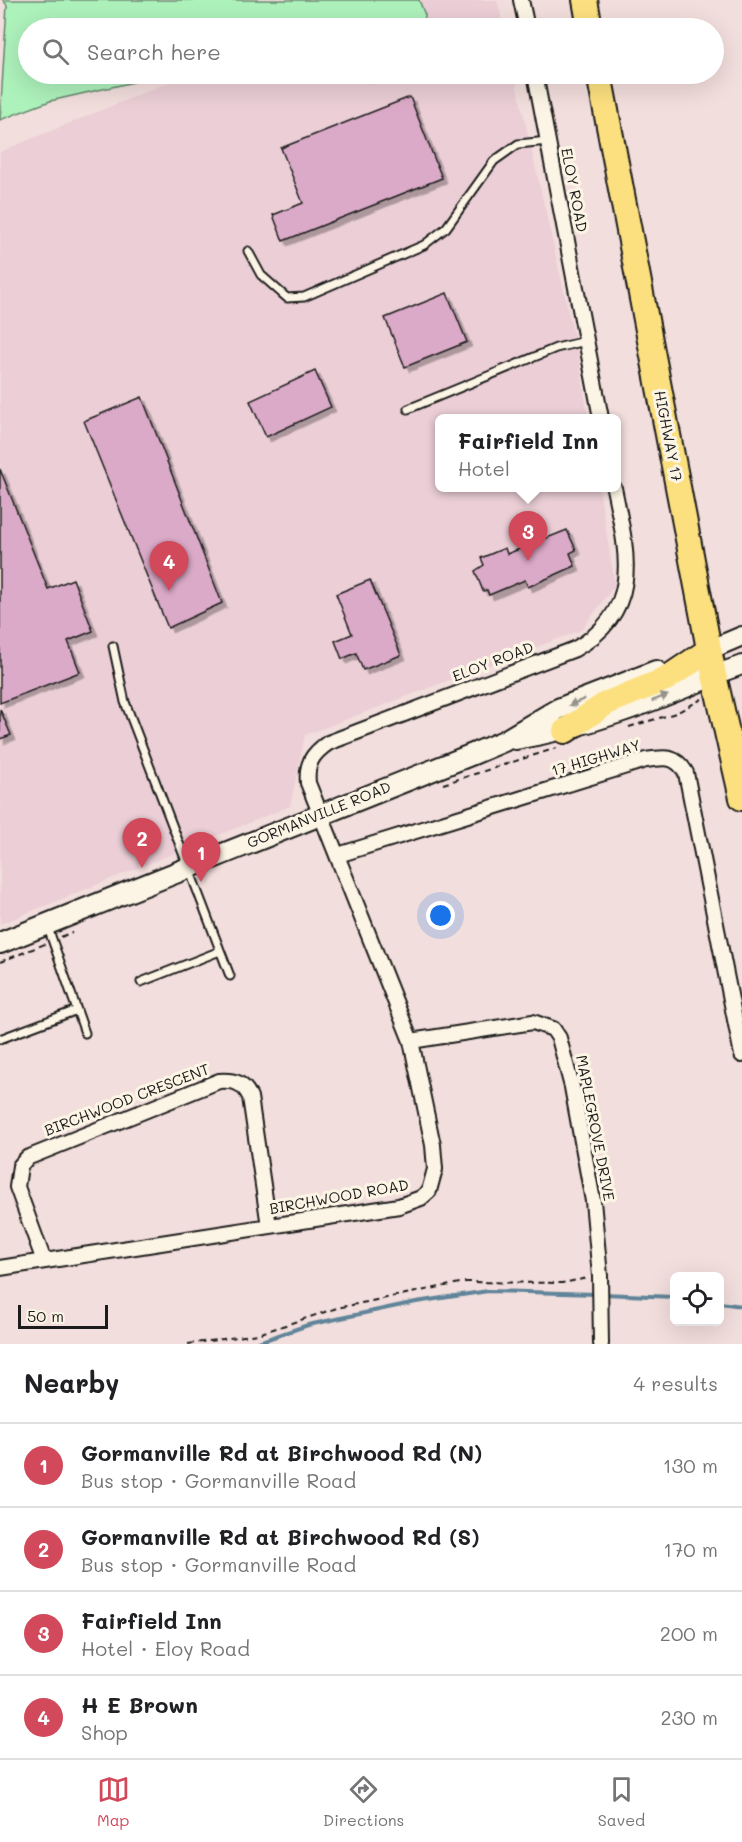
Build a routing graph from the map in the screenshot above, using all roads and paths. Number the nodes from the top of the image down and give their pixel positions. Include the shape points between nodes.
1 (521, 0) edge
2 (585, 0) edge
3 (524, 18) edge
4 (588, 18) edge
5 (537, 84) edge
6 (601, 84) edge
7 (548, 141) junction
8 (248, 251) dead end
9 (586, 341) junction
10 (408, 409) dead end
11 (600, 414) edge
12 (615, 492) edge
13 (742, 636) edge
14 (113, 646) dead end
15 (710, 650) junction
16 (742, 665) edge
17 (716, 683) junction
18 (619, 730) dead end
19 (563, 739) junction
20 (504, 741) junction
21 (439, 786) dead end
22 (742, 798) edge
23 (321, 813) junction
24 (338, 855) junction
25 (187, 869) junction
26 (50, 932) junction
27 (74, 932) dead end
28 (0, 944) edge
29 (220, 951) junction
30 (0, 962) edge
31 (230, 976) dead end
32 (141, 982) dead end
33 (77, 1010) junction
34 (85, 1033) dead end
35 (0, 1039) edge
36 (411, 1041) junction
37 (742, 1055) edge
38 (269, 1226) junction
39 (44, 1261) junction
40 (0, 1268) edge
41 (600, 1276) junction
42 (237, 1337) junction
43 (188, 1344) edge
44 (237, 1344) edge
45 (601, 1344) edge

1 - 3 street
2 - 4 highway
5 - 7 street, ELOY ROAD
6 - 15 highway, HIGHWAY 17
7 - 8 lane via 518,144 494,161 446,228 424,245 304,297 287,298 261,275
7 - 9 street, ELOY ROAD
9 - 10 lane via 556,348
9 - 11 street, ELOY ROAD
12 - 23 street, ELOY ROAD via 625,541 626,577 618,606 603,630 576,649 338,739 316,751 307,772
13 - 15 street, GORMANVILLE ROAD
14 - 25 lane via 124,702
15 - 17 highway, HIGHWAY 17
15 - 19 highway via 666,680 607,703
15 -> 20 main road, GORMANVILLE ROAD via 558,709
16 - 17 street, GORMANVILLE ROAD
17 - 18 path via 676,713
19 -> 17 main road, GORMANVILLE ROAD via 670,694
17 - 22 highway, HIGHWAY 17
19 - 20 main road, GORMANVILLE ROAD
19 - 21 path
20 - 23 main road, GORMANVILLE ROAD
23 - 24 street, BIRCHWOOD ROAD
23 - 25 main road, GORMANVILLE ROAD
24 - 36 street, BIRCHWOOD ROAD
24 - 37 street, 17 HIGHWAY via 646,760 676,760 686,773
25 - 26 main road, GORMANVILLE ROAD
25 - 29 lane
26 - 27 path
26 - 28 main road, GORMANVILLE ROAD
26 - 30 path
26 - 33 lane
29 - 31 lane
29 - 32 lane
33 - 34 lane
33 - 35 lane
36 - 38 street, BIRCHWOOD ROAD via 435,1158 429,1191 399,1206
36 - 41 street, MAPLEGROVE DRIVE via 519,1022 553,1029 564,1051 575,1099 593,1201
38 - 39 street, BIRCHWOOD ROAD
38 - 39 street, BIRCHWOOD CRESCENT via 250,1097 240,1083 219,1081 27,1158 20,1166 16,1187
39 - 40 street, BIRCHWOOD ROAD
41 - 42 path via 562,1283 465,1282 337,1308
41 - 45 street, MAPLEGROVE DRIVE
42 - 43 path
42 - 44 path

